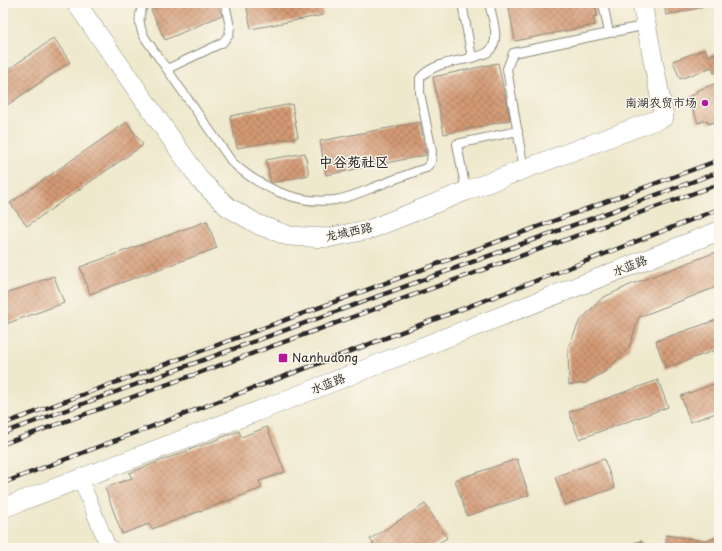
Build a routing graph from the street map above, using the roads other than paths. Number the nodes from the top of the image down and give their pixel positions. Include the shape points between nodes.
1 (76, 3) edge
2 (145, 3) edge
3 (225, 3) edge
4 (462, 3) edge
5 (489, 3) edge
6 (603, 3) edge
7 (642, 3) edge
8 (647, 25) junction
9 (609, 33) junction
10 (472, 58) junction
11 (167, 69) junction
12 (518, 131) junction
13 (524, 170) junction
14 (466, 191) junction
15 (719, 231) edge
16 (80, 478) junction
17 (3, 508) edge
18 (111, 548) edge

1 - 14 street, 龙城西路 via 201,181 228,207 259,225 289,236 327,238 371,229
2 - 11 lane via 139,17 141,30
3 - 11 lane via 230,27 222,43
4 - 10 lane
5 - 10 lane via 495,32 493,46 487,53
6 - 9 lane
7 - 8 street
8 - 9 lane
8 - 13 street, 龙城西路 via 664,117
9 - 12 lane via 513,53 507,69
10 - 11 lane via 438,65 420,78 420,93 432,151 431,162 426,168 350,197 334,200 303,199 287,195 242,172 232,162
12 - 13 lane
12 - 14 lane via 457,144
13 - 14 street, 龙城西路
15 - 16 street, 水蓝路
16 - 17 street, 水蓝路
16 - 18 street via 107,544

